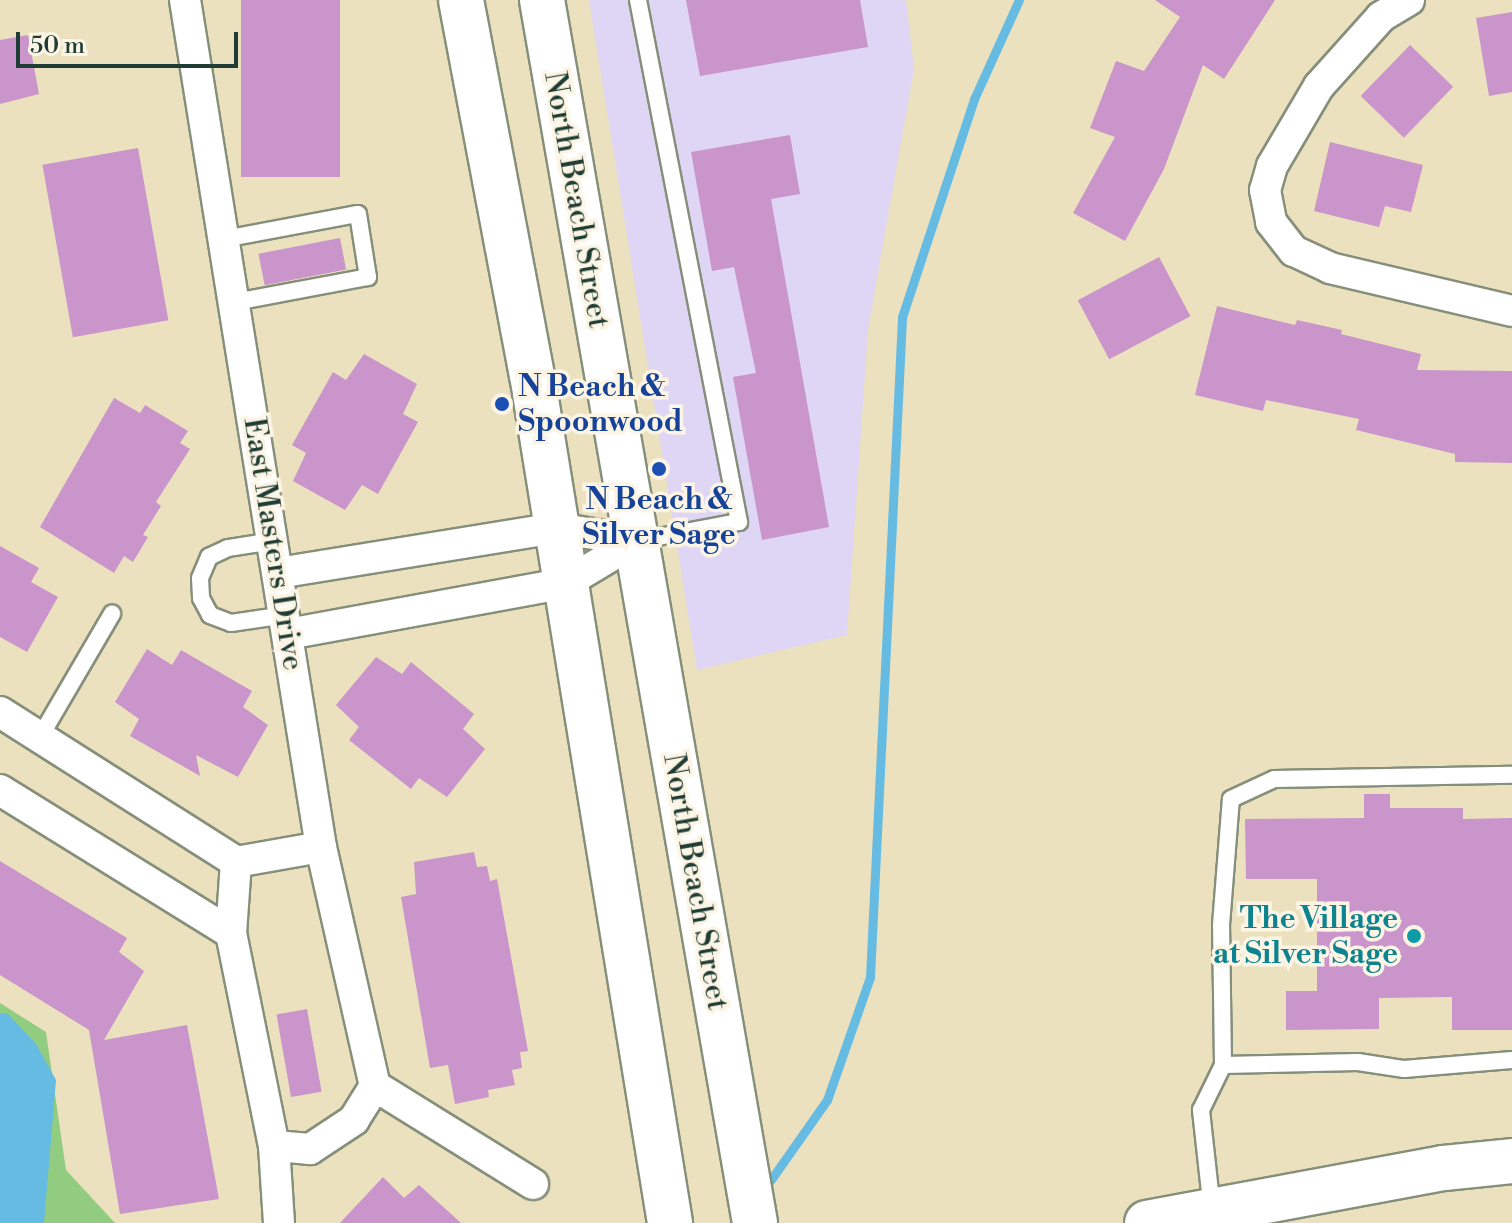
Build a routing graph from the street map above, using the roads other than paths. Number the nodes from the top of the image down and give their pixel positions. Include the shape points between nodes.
1 (185, 0) edge
2 (461, 0) edge
3 (542, 0) edge
4 (638, 0) edge
5 (1409, 0) edge
6 (224, 239) junction
7 (234, 302) junction
8 (1512, 311) edge
9 (557, 528) junction
10 (273, 541) junction
11 (636, 541) junction
12 (278, 573) junction
13 (566, 583) junction
14 (112, 614) dead end
15 (286, 624) junction
16 (0, 712) edge
17 (40, 737) junction
18 (1512, 775) edge
19 (0, 790) edge
20 (321, 847) junction
21 (236, 862) junction
22 (231, 933) junction
23 (1512, 1060) edge
24 (1223, 1065) junction
25 (375, 1086) junction
26 (274, 1146) junction
27 (1512, 1161) edge
28 (533, 1184) dead end
29 (1213, 1217) edge
30 (279, 1223) edge
31 (670, 1223) edge
32 (755, 1223) edge
33 (1147, 1223) edge

1 - 6 street, East Masters Drive
2 - 9 main road
3 - 11 main road, North Beach Street
4 - 11 lane via 739,522
5 - 8 street via 1381,17 1319,86 1272,166 1265,190 1271,222 1294,251 1330,268
6 - 7 street, East Masters Drive
6 - 7 lane via 358,214 368,277
7 - 10 street, East Masters Drive
9 - 11 street
9 - 12 street
9 - 13 main road
10 - 12 street, East Masters Drive
10 - 15 lane via 228,548 209,557 200,578 201,598 210,615 231,623
11 - 13 street
11 - 32 main road, North Beach Street
12 - 15 street, East Masters Drive
13 - 15 street
13 - 31 main road
14 - 17 lane
15 - 20 street, East Masters Drive
16 - 17 street
17 - 21 street
18 - 24 lane via 1274,779 1231,799 1221,925
19 - 22 street
20 - 21 street
20 - 25 street, East Masters Drive
21 - 22 street
22 - 26 street
23 - 24 lane via 1404,1069 1358,1062
24 - 29 lane via 1201,1110
25 - 26 street via 354,1120 310,1149
25 - 28 street
26 - 30 street
27 - 29 main road via 1444,1168
29 - 33 main road

